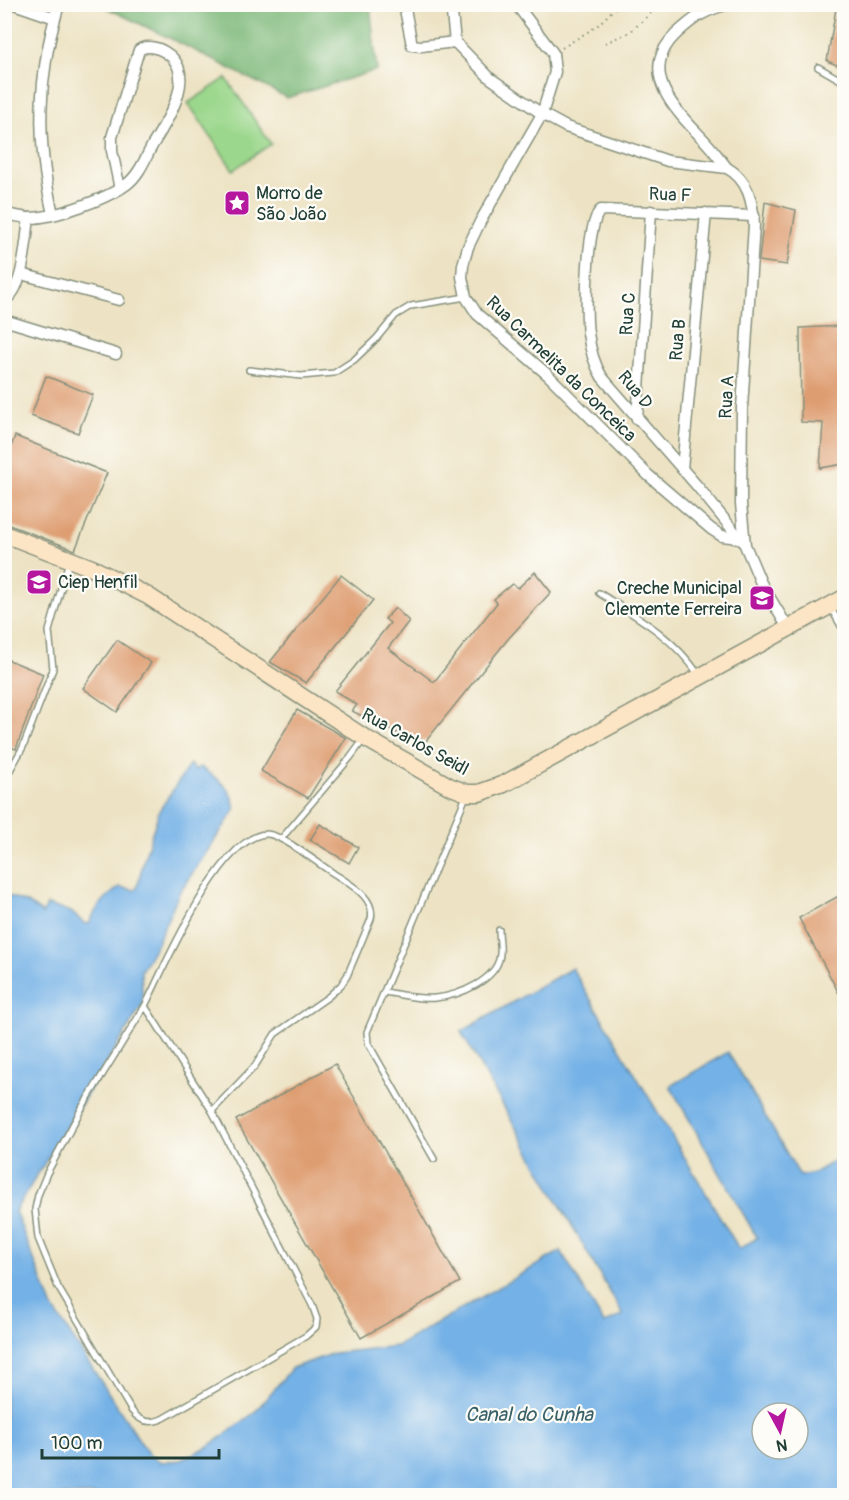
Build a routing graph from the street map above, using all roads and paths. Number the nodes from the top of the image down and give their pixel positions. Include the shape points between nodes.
1 (14, 4) edge
2 (59, 4) edge
3 (404, 4) edge
4 (451, 4) edge
5 (516, 4) edge
6 (619, 4) edge
7 (661, 4) edge
8 (730, 4) edge
9 (55, 18) junction
10 (455, 42) junction
11 (605, 43) dead end
12 (553, 53) junction
13 (818, 67) dead end
14 (844, 82) edge
15 (542, 114) junction
16 (727, 168) junction
17 (120, 189) junction
18 (651, 211) junction
19 (706, 213) junction
20 (4, 214) edge
21 (53, 214) junction
22 (754, 216) junction
23 (28, 218) junction
24 (594, 222) joint
25 (21, 274) junction
26 (466, 297) junction
27 (4, 300) edge
28 (119, 300) dead end
29 (4, 320) edge
30 (117, 354) dead end
31 (249, 370) dead end
32 (637, 419) junction
33 (682, 469) junction
34 (4, 534) edge
35 (742, 541) junction
36 (69, 560) junction
37 (599, 593) dead end
38 (844, 598) edge
39 (830, 606) junction
40 (788, 628) junction
41 (844, 631) edge
42 (700, 677) junction
43 (365, 738) junction
44 (4, 781) edge
45 (467, 793) junction
46 (281, 839) junction
47 (499, 930) dead end
48 (384, 992) junction
49 (145, 1006) junction
50 (212, 1111) junction
51 (434, 1159) dead end

1 - 9 street
2 - 9 street
3 - 10 street via 412,45
4 - 10 street
5 - 12 street
6 - 12 path via 597,26
7 - 11 path via 630,32
8 - 16 street, Rua A via 699,15 667,43 660,59 660,74 670,101
9 - 21 street via 45,69 40,133 44,178
10 - 15 street via 490,78
12 - 15 street, Rua Carmelita da Conceica via 555,72
13 - 14 lane
15 - 16 street via 567,127 668,161
15 - 26 street, Rua Carmelita da Conceica via 468,247 462,265
16 - 22 street, Rua A via 745,185
17 - 17 street via 112,137 139,50 155,48 178,66 177,99 136,175
17 - 21 street
18 - 19 street, Rua F
18 - 24 street, Rua F via 601,210
18 - 32 street, Rua C
19 - 22 street, Rua F
19 - 33 street, Rua B
20 - 23 street
21 - 23 street
22 - 35 street, Rua A via 740,472
23 - 25 street
24 - 32 street, Rua D via 587,280 588,336 602,377
25 - 27 street via 13,293
25 - 28 street
26 - 31 lane via 411,306 396,315 354,360 334,373 301,376
26 - 35 street, Rua Carmelita da Conceica via 477,314 548,375 648,475 711,529
29 - 30 street
32 - 33 street, Rua D
33 - 35 street, Rua D
34 - 36 street, Rua Carlos Seidl
35 - 40 street, Rua A
36 - 43 street, Rua Carlos Seidl via 148,596
36 - 44 lane via 50,631 52,669 23,747
37 - 42 lane via 657,629 686,655
38 - 39 street, Rua Carlos Seidl
39 - 40 street, Rua Carlos Seidl
39 - 41 lane
40 - 42 street, Rua Carlos Seidl
42 - 45 street, Rua Carlos Seidl via 504,784
43 - 45 street, Rua Carlos Seidl
43 - 46 lane
45 - 48 lane
46 - 49 lane via 266,834 254,837 216,874 196,904
46 - 50 lane via 352,886 370,903 372,916 341,985 275,1034 255,1066
47 - 48 lane via 500,954 489,977 456,993 434,998
48 - 51 lane via 367,1032 368,1043
49 - 50 lane
49 - 50 lane via 83,1106 47,1173 35,1209 38,1238 58,1287 130,1410 144,1422 159,1421 306,1336 317,1323 312,1305

